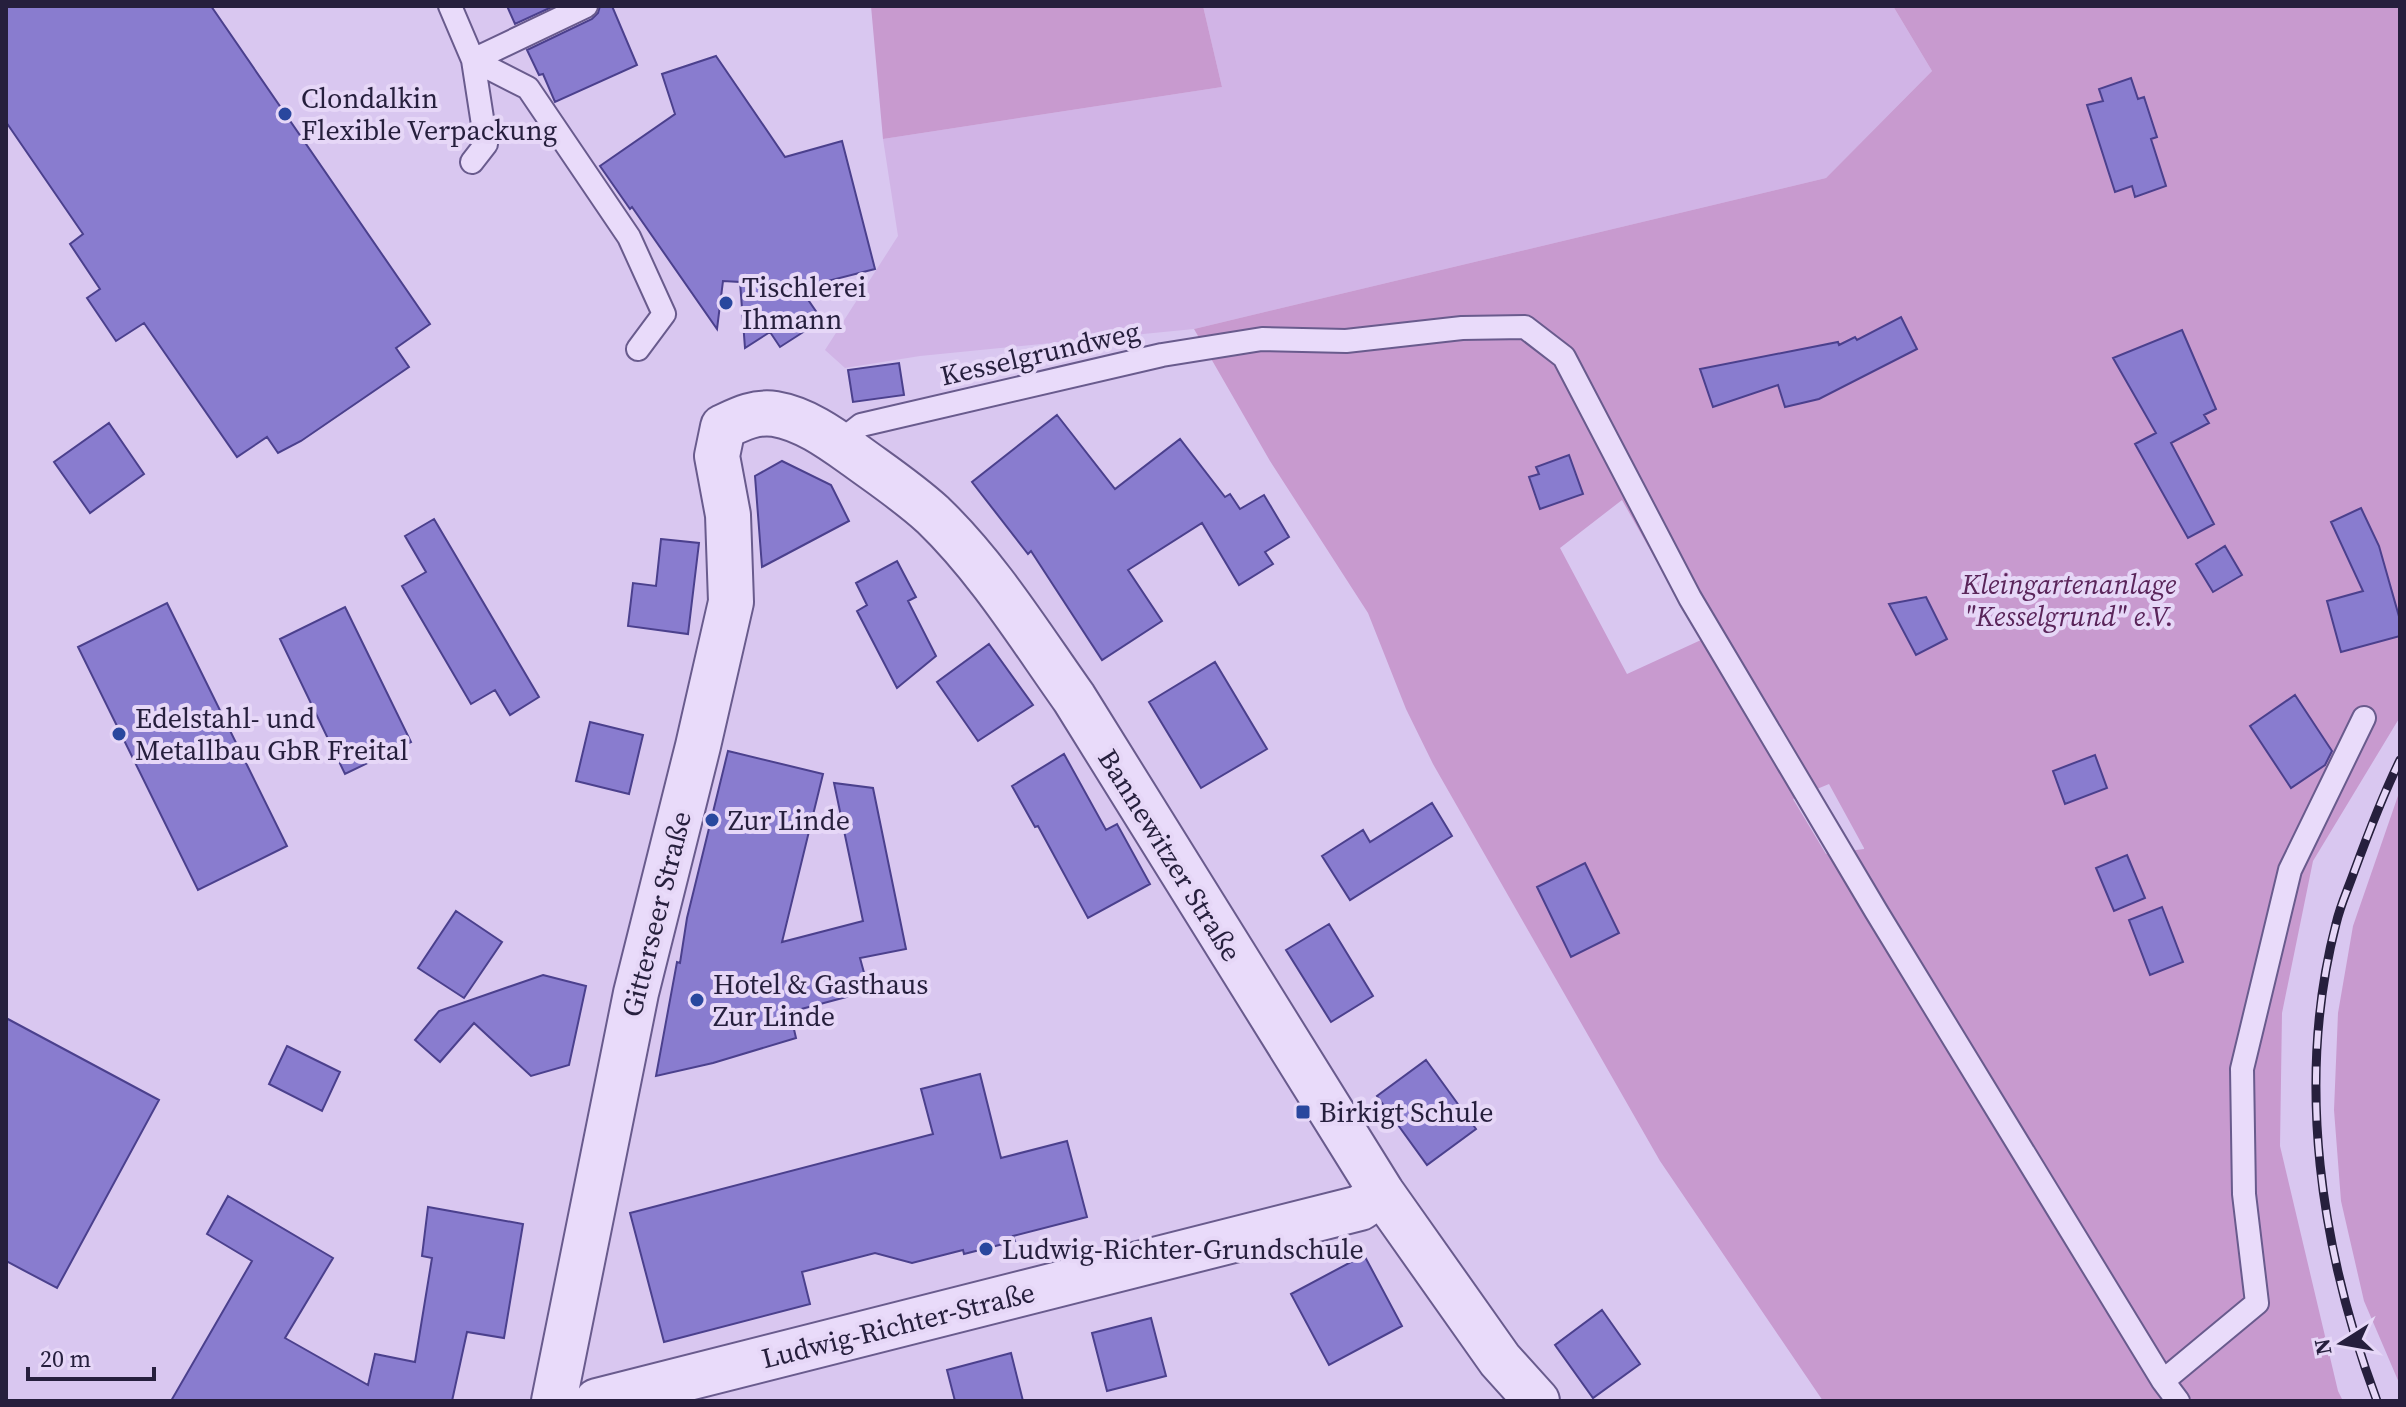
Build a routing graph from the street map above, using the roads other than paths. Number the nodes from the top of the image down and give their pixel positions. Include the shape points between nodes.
1 (450, 6) edge
2 (586, 6) edge
3 (473, 60) junction
4 (472, 162) dead end
5 (638, 349) dead end
6 (723, 427) joint
7 (838, 443) junction
8 (2364, 718) dead end
9 (1382, 1193) junction
10 (2163, 1381) junction
11 (571, 1400) edge
12 (1537, 1401) edge
13 (2178, 1401) edge

1 - 3 lane
2 - 3 lane
3 - 4 lane via 486,144
3 - 5 lane via 528,88 629,237 664,314
6 - 7 street, Bannewitzer Straße via 746,416 773,413
6 - 11 street, Gitterseer Straße via 717,456 728,515 731,602 636,993
7 - 9 street, Bannewitzer Straße via 933,516 1020,622 1074,698
7 - 10 lane, Kesselgrundweg via 861,425 1162,355 1262,339 1346,341 1525,327 1564,357 1690,598
8 - 10 lane via 2290,870 2242,1069 2244,1194 2257,1303
9 - 11 street, Ludwig-Richter-Straße via 1360,1208
9 - 12 street, Bannewitzer Straße via 1500,1360
10 - 13 lane, Kesselgrundweg

